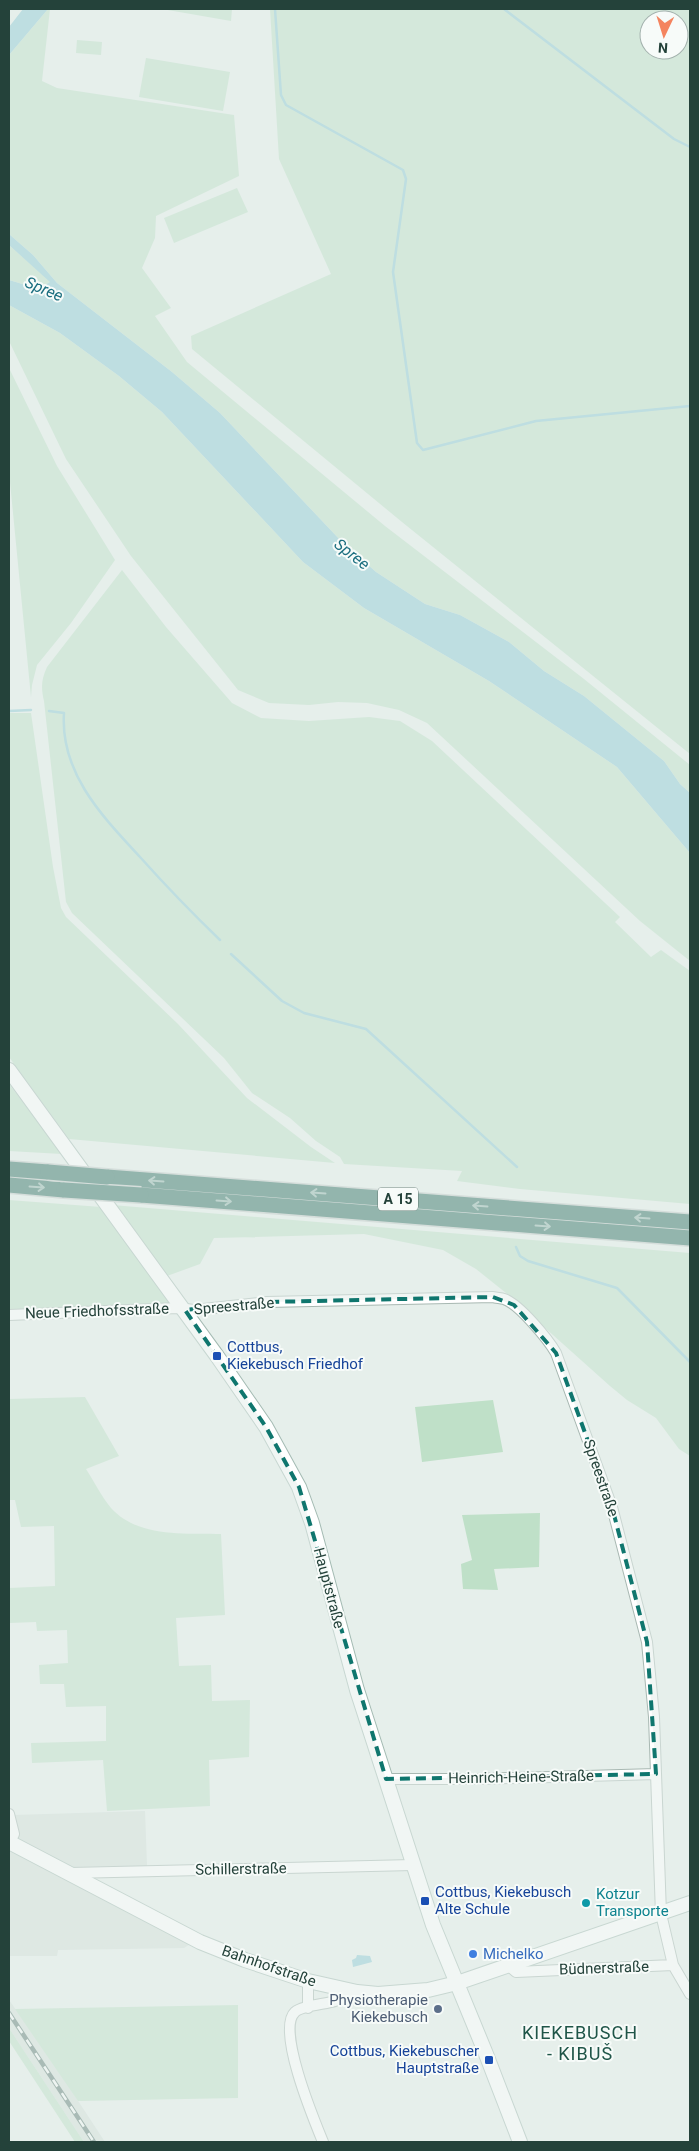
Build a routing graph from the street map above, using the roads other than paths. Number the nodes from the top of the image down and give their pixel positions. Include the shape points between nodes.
1 (9, 1070) edge
2 (9, 1169) edge
3 (9, 1185) edge
4 (690, 1222) edge
5 (690, 1238) edge
6 (185, 1310) junction
7 (9, 1314) edge
8 (656, 1774) junction
9 (386, 1779) junction
10 (9, 1814) edge
11 (9, 1842) edge
12 (414, 1865) junction
13 (69, 1873) junction
14 (690, 1903) edge
15 (661, 1914) junction
16 (508, 1965) junction
17 (673, 1966) junction
18 (308, 1981) junction
19 (457, 1983) junction
20 (357, 1992) junction
21 (690, 1994) edge
22 (308, 2008) junction
23 (323, 2142) edge
24 (520, 2142) edge

1 - 6 street, Hauptstraße
4 -> 2 highway, A 15, bridge
3 -> 5 highway, A 15, bridge
6 - 7 street, Neue Friedhofsstraße
6 - 8 street, Spreestraße via 267,1302 493,1297 514,1305 548,1339 556,1353 612,1507 647,1642
6 - 9 street, Hauptstraße via 266,1427 299,1486
8 - 9 street, Heinrich-Heine-Straße
8 - 15 street, Spreestraße
9 - 12 street, Hauptstraße
10 - 11 street via 14,1834
11 - 13 street, Bahnhofstraße
12 - 13 street, Schillerstraße
12 - 19 street, Hauptstraße via 433,1925
13 - 18 street, Bahnhofstraße via 200,1942
14 - 15 street, Bahnhofstraße
15 - 16 street, Bahnhofstraße
15 - 17 street, Spreestraße
16 - 17 street, Büdnerstraße via 516,1972
16 - 19 street, Bahnhofstraße
17 - 21 street, Spreestraße
18 - 20 street, Bahnhofstraße
18 - 22 street
19 - 20 street, Bahnhofstraße via 400,1994
19 - 24 street
20 - 22 street
22 - 23 street via 296,2010 289,2026 304,2093

